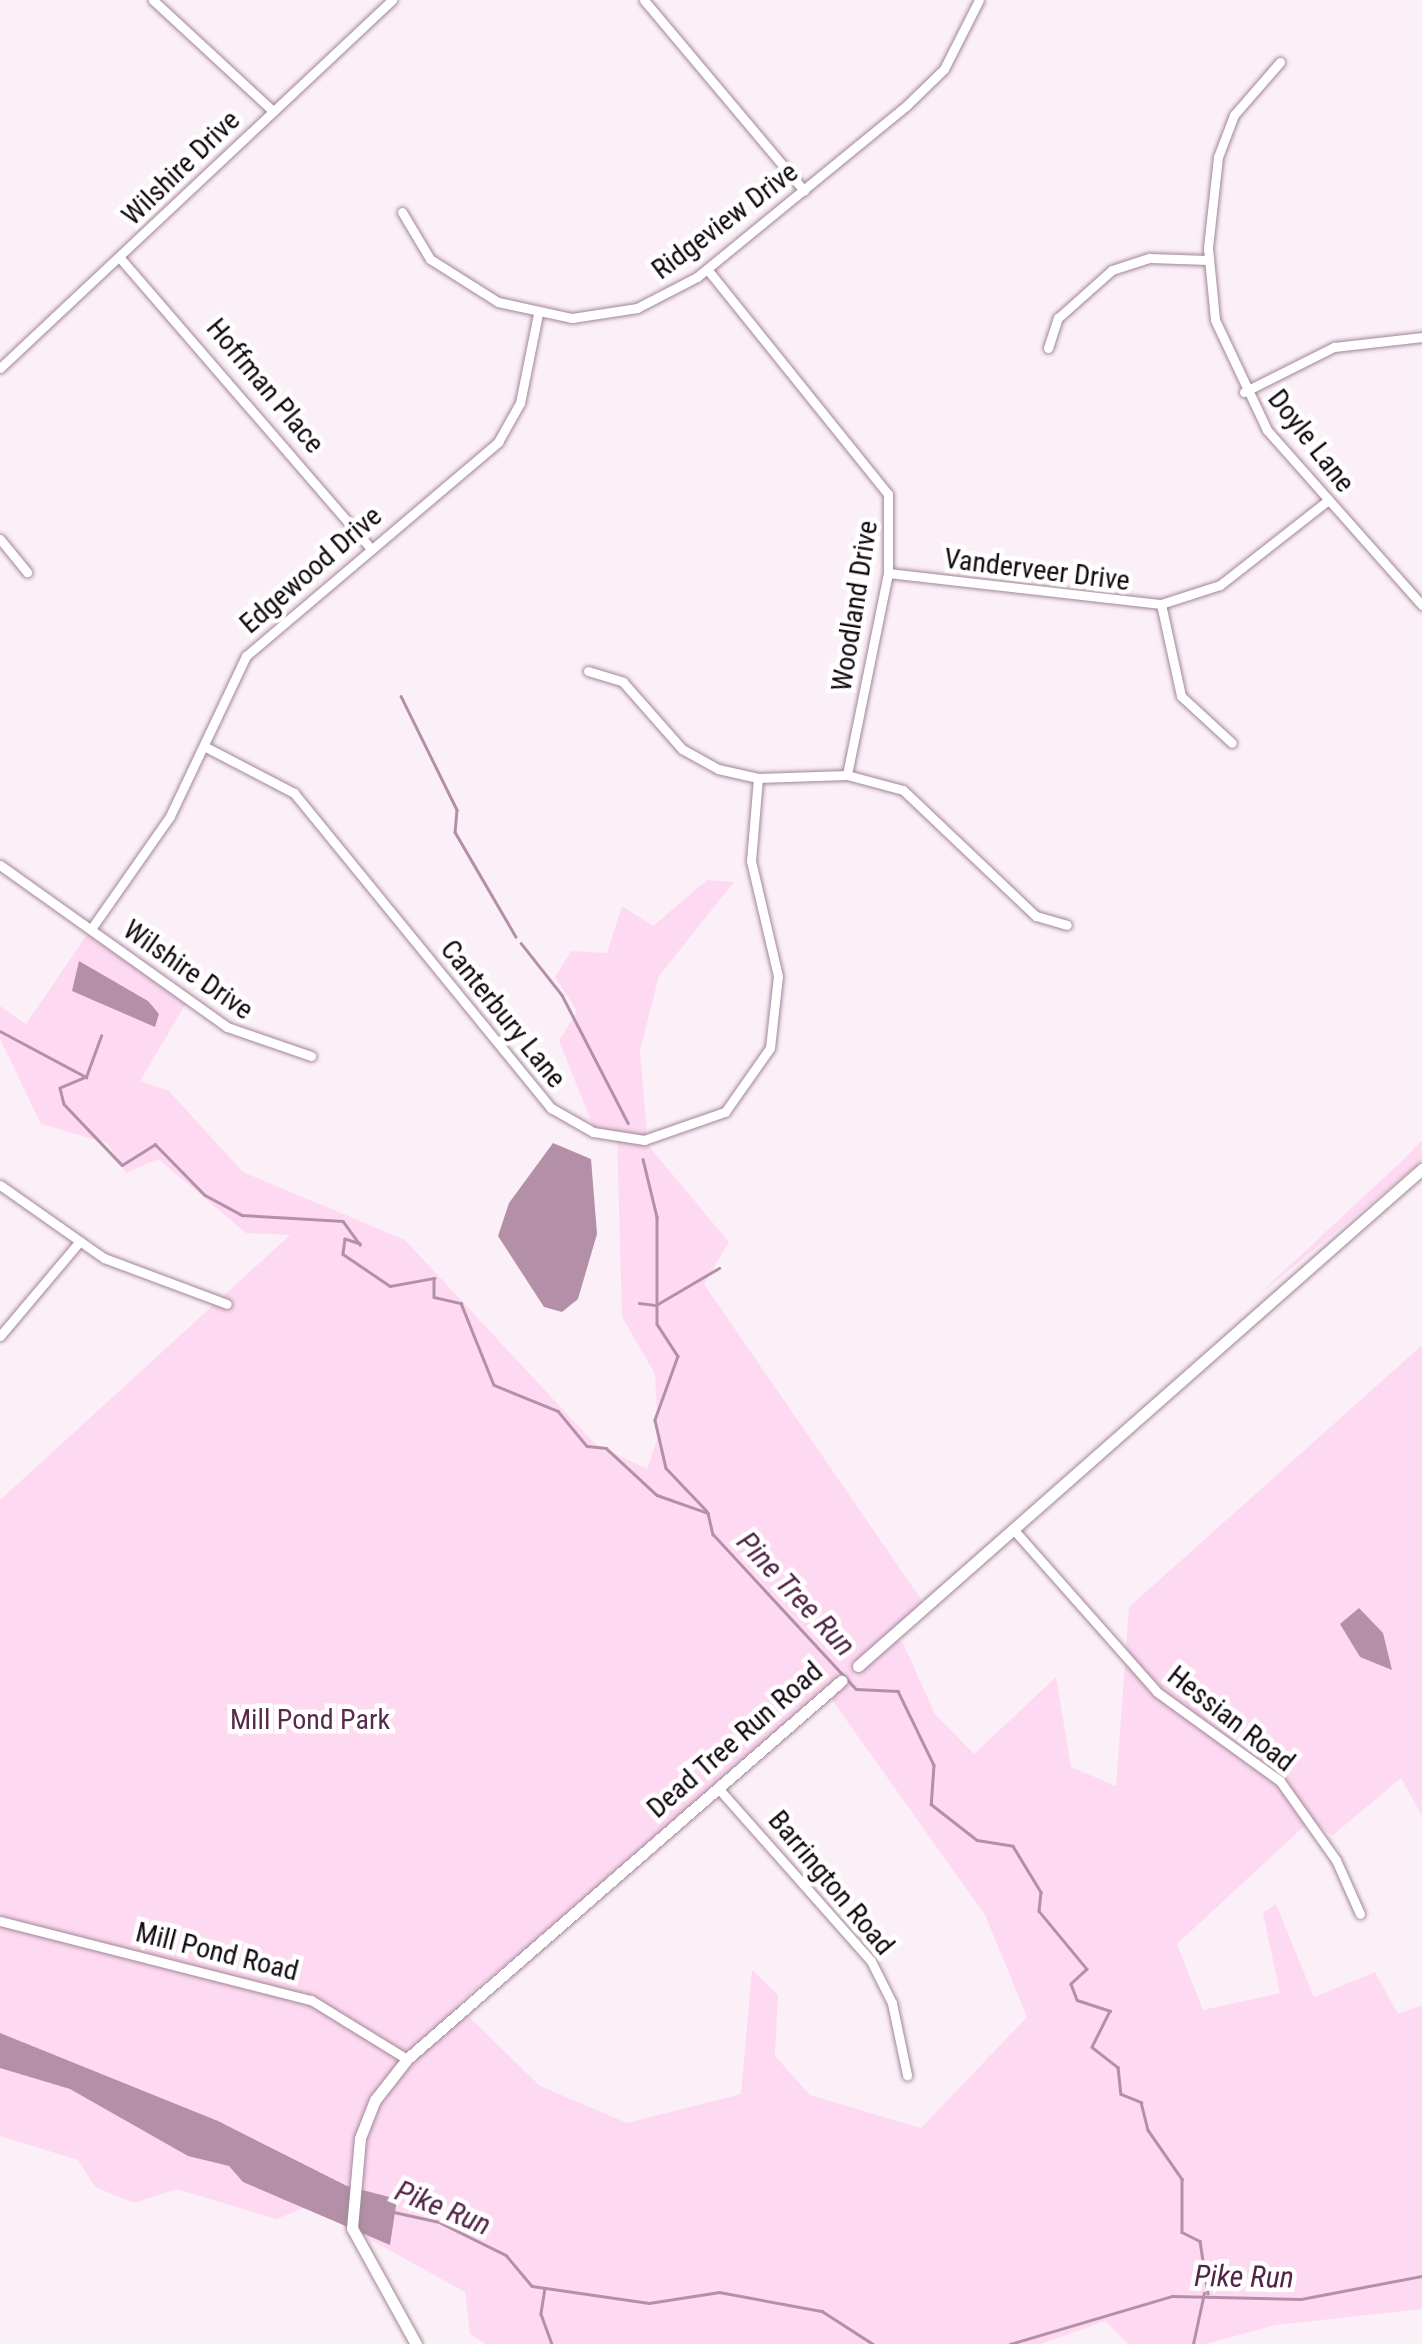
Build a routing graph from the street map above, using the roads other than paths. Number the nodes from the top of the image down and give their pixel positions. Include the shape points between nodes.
1 (153, 0) edge
2 (392, 0) edge
3 (644, 0) edge
4 (978, 0) edge
5 (1280, 62) dead end
6 (273, 111) junction
7 (804, 191) junction
8 (402, 212) dead end
9 (120, 258) junction
10 (1208, 260) junction
11 (707, 269) junction
12 (538, 314) junction
13 (1422, 337) edge
14 (1048, 348) dead end
15 (0, 368) edge
16 (1244, 392) junction
17 (1327, 500) junction
18 (0, 539) edge
19 (370, 548) junction
20 (27, 572) dead end
21 (888, 573) junction
22 (1161, 604) junction
23 (1422, 605) edge
24 (588, 671) dead end
25 (1232, 743) dead end
26 (204, 746) junction
27 (847, 775) junction
28 (758, 778) junction
29 (0, 865) edge
30 (1067, 924) dead end
31 (91, 929) junction
32 (311, 1056) dead end
33 (1422, 1169) edge
34 (0, 1185) edge
35 (80, 1241) junction
36 (227, 1304) dead end
37 (0, 1336) edge
38 (1014, 1529) junction
39 (858, 1666) joint
40 (841, 1681) joint
41 (718, 1788) junction
42 (1360, 1914) dead end
43 (0, 1921) edge
44 (407, 2059) junction
45 (907, 2075) dead end
46 (416, 2344) edge

1 - 6 street
2 - 6 street, Wilshire Drive
3 - 7 street
4 - 7 street, Ridgeview Drive via 944,69
5 - 10 street, Doyle Lane via 1224,135
6 - 9 street, Wilshire Drive
7 - 11 street, Ridgeview Drive
8 - 12 street, Ridgeview Drive via 430,260 473,291
9 - 15 street, Wilshire Drive
9 - 19 street, Hoffman Place
10 - 14 street via 1150,258 1112,270 1058,318
10 - 16 street, Doyle Lane via 1215,320
11 - 12 street, Ridgeview Drive via 615,315
11 - 21 street, Woodland Drive via 875,470 894,515
12 - 19 street, Edgewood Drive via 511,423
13 - 16 street via 1334,346
16 - 17 street, Doyle Lane
17 - 22 street, Vanderveer Drive via 1220,585
17 - 23 street, Doyle Lane
18 - 20 street
19 - 26 street, Edgewood Drive via 246,656
21 - 22 street, Vanderveer Drive
21 - 27 street, Woodland Drive
22 - 25 street via 1181,696
24 - 28 street via 623,682 699,760
26 - 28 street, Canterbury Lane via 294,793 551,1108 594,1132 644,1140 724,1112 770,1048 778,976 751,860
26 - 31 street, Edgewood Drive via 170,816
27 - 28 street
27 - 30 street via 918,799 1036,916
29 - 31 street, Wilshire Drive
31 - 32 street, Wilshire Drive via 251,1041
33 - 38 street, Dead Tree Run Road
34 - 35 street
35 - 36 street via 131,1272
35 - 37 street
38 - 39 street, Dead Tree Run Road
38 - 42 street, Hessian Road via 1148,1683 1280,1781 1336,1860
39 - 40 street, Dead Tree Run Road
40 - 41 street, Dead Tree Run Road
41 - 44 street, Dead Tree Run Road
41 - 45 street, Barrington Road via 871,1961 892,2003
43 - 44 street, Mill Pond Road via 311,2000
44 - 46 street, Dead Tree Run Road via 365,2118 351,2224

